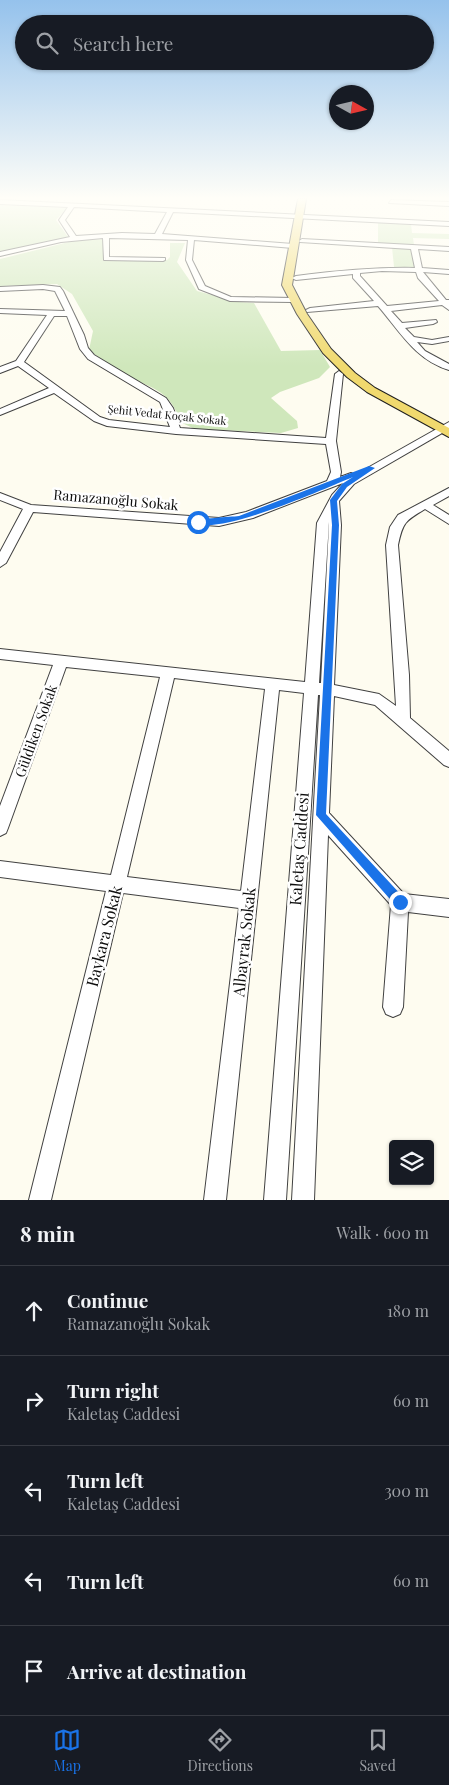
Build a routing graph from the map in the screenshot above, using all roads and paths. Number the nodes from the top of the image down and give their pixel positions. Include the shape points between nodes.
1 (106, 255) edge
2 (189, 255) edge
3 (294, 255) edge
4 (297, 255) edge
5 (376, 255) edge
6 (394, 255) edge
7 (416, 255) edge
8 (389, 257) junction
9 (163, 259) dead end
10 (419, 270) junction
11 (358, 271) junction
12 (449, 272) edge
13 (296, 278) junction
14 (0, 289) edge
15 (293, 300) junction
16 (448, 304) edge
17 (382, 306) junction
18 (310, 310) junction
19 (0, 311) edge
20 (52, 313) junction
21 (70, 314) junction
22 (433, 322) dead end
23 (398, 326) junction
24 (411, 339) junction
25 (449, 339) edge
26 (18, 363) junction
27 (449, 368) edge
28 (0, 370) edge
29 (339, 374) dead end
30 (55, 389) junction
31 (0, 412) edge
32 (447, 427) edge
33 (176, 430) junction
34 (331, 441) junction
35 (371, 468) junction
36 (332, 483) junction
37 (449, 491) edge
38 (0, 496) edge
39 (425, 504) junction
40 (28, 508) junction
41 (449, 520) edge
42 (0, 563) edge
43 (0, 654) edge
44 (61, 661) junction
45 (168, 673) junction
46 (273, 684) junction
47 (319, 689) junction
48 (403, 720) junction
49 (449, 760) edge
50 (321, 815) junction
51 (0, 828) edge
52 (0, 869) edge
53 (117, 884) junction
54 (249, 901) junction
55 (400, 902) junction
56 (449, 908) edge
57 (393, 1007) dead end
58 (40, 1200) edge
59 (215, 1200) edge
60 (275, 1200) edge
61 (303, 1200) edge

1 - 9 street via 106,259
2 - 15 street via 202,287 208,290 230,299
3 - 15 main road via 287,285
4 - 13 main road
5 - 8 street
6 - 8 street
7 - 10 street
8 - 10 street
8 - 11 street
10 - 12 street
10 - 16 street
11 - 13 street
11 - 17 street via 356,276
13 - 18 main road via 299,293
14 - 21 street via 56,289
15 - 32 main road via 340,366 370,390
16 - 17 street
17 - 18 street
17 - 23 street
18 - 32 main road via 342,356 359,372
19 - 20 street
20 - 21 street
20 - 26 street
21 - 33 street via 84,349 91,357 163,400
22 - 23 street
23 - 24 street
24 - 25 street via 432,342
24 - 27 street via 420,352
26 - 28 street
26 - 30 street, Şehit Vedat Koçak Sokak
29 - 34 street
30 - 31 street
30 - 33 street, Şehit Vedat Koçak Sokak via 107,423
32 - 35 street, Kaletaş Caddesi
33 - 34 street, Şehit Vedat Koçak Sokak
34 - 36 street via 336,472
35 - 36 street, Ramazanoğlu Sokak
35 - 47 street, Kaletaş Caddesi via 345,486 334,500 335,525
36 - 40 street, Ramazanoğlu Sokak via 249,515 219,522
37 - 39 street
38 - 40 street, Ramazanoğlu Sokak
39 - 41 street
39 - 48 street via 402,518 396,527 392,545
40 - 42 street
43 - 44 street
44 - 45 street
44 - 51 street, Güldiken Sokak
45 - 46 street
45 - 53 street, Baykara Sokak
46 - 47 street
46 - 54 street, Albayrak Sokak
47 - 48 street via 379,700
47 - 50 street, Kaletaş Caddesi
47 - 60 street, Kaletaş Caddesi
48 - 49 street
50 - 55 street
50 - 61 street, Kaletaş Caddesi
52 - 53 street
53 - 54 street
53 - 58 street, Baykara Sokak
54 - 59 street, Albayrak Sokak
55 - 56 street
55 - 57 street

